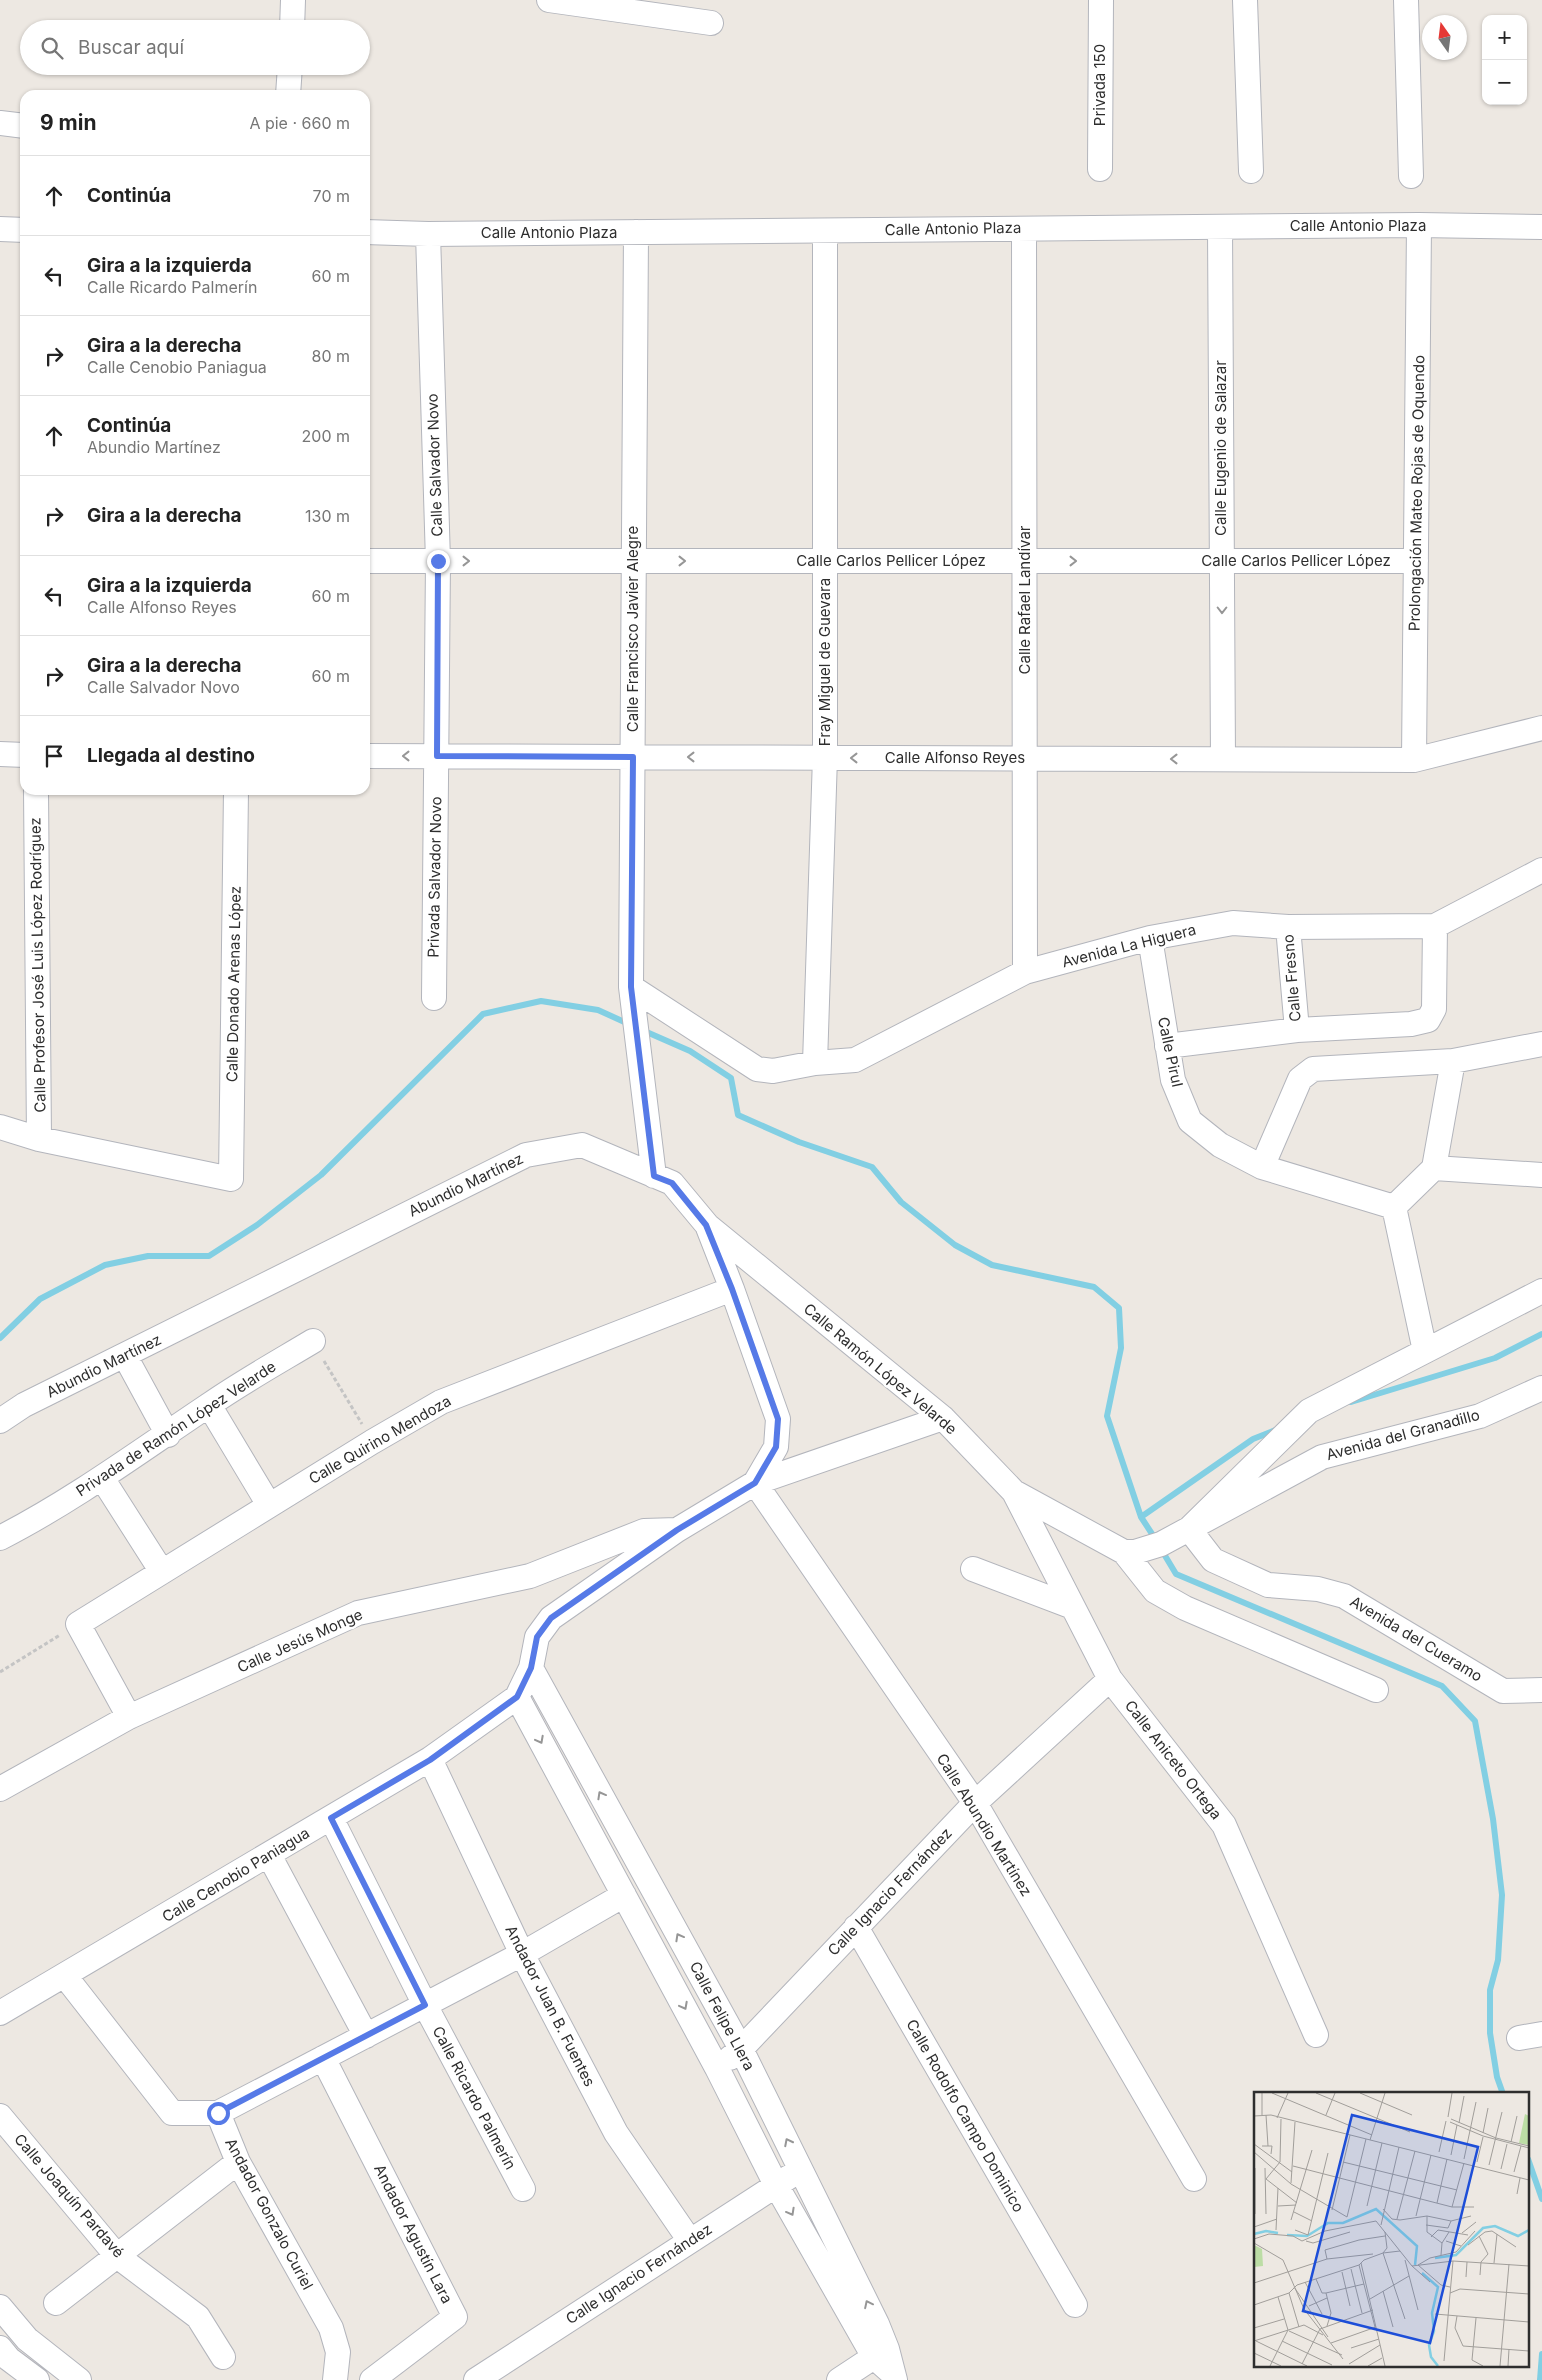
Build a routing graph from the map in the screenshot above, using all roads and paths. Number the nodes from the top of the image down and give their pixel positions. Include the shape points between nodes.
1 (294, 0) edge
2 (549, 0) edge
3 (1101, 0) edge
4 (1245, 0) edge
5 (1406, 0) edge
6 (293, 20) edge
7 (711, 23) dead end
8 (289, 75) edge
9 (288, 90) edge
10 (0, 123) edge
11 (20, 125) edge
12 (1100, 169) dead end
13 (1251, 171) dead end
14 (1411, 176) dead end
15 (1419, 225) junction
16 (1220, 227) junction
17 (1542, 227) edge
18 (0, 229) edge
19 (1024, 229) junction
20 (20, 230) edge
21 (825, 231) junction
22 (370, 232) edge
23 (636, 232) junction
24 (428, 234) junction
25 (370, 561) edge
26 (438, 561) junction
27 (634, 561) junction
28 (825, 561) junction
29 (1024, 561) junction
30 (1222, 561) junction
31 (1416, 561) junction
32 (1542, 728) edge
33 (0, 754) edge
34 (20, 754) edge
35 (370, 756) edge
36 (437, 756) junction
37 (633, 757) junction
38 (825, 757) junction
39 (1025, 758) junction
40 (1222, 759) junction
41 (1414, 760) junction
42 (36, 795) edge
43 (236, 795) edge
44 (1542, 870) edge
45 (1434, 926) junction
46 (1288, 927) junction
47 (1150, 938) junction
48 (1025, 972) junction
49 (632, 992) junction
50 (434, 998) dead end
51 (1297, 1030) junction
52 (1542, 1044) edge
53 (1168, 1050) junction
54 (1454, 1061) junction
55 (815, 1064) junction
56 (0, 1128) edge
57 (39, 1139) junction
58 (1262, 1167) junction
59 (1434, 1168) junction
60 (1542, 1175) edge
61 (654, 1176) junction
62 (1394, 1207) junction
63 (706, 1225) junction
64 (732, 1289) junction
65 (1542, 1291) edge
66 (313, 1341) joint
67 (1425, 1351) junction
68 (125, 1356) junction
69 (1542, 1388) edge
70 (209, 1405) junction
71 (943, 1418) junction
72 (0, 1421) edge
73 (168, 1435) junction
74 (372, 1442) junction
75 (102, 1478) junction
76 (755, 1483) junction
77 (1014, 1492) junction
78 (269, 1505) junction
79 (1189, 1529) junction
80 (677, 1530) junction
81 (0, 1538) edge
82 (1130, 1552) junction
83 (973, 1569) dead end
84 (162, 1572) junction
85 (1073, 1608) junction
86 (78, 1624) junction
87 (531, 1668) junction
88 (0, 1672) edge
89 (1110, 1679) junction
90 (1376, 1690) dead end
91 (1542, 1690) edge
92 (517, 1697) junction
93 (130, 1717) junction
94 (430, 1760) junction
95 (0, 1789) edge
96 (975, 1804) junction
97 (331, 1818) junction
98 (269, 1855) junction
99 (624, 1895) junction
100 (856, 1927) junction
101 (522, 1954) junction
102 (65, 1976) junction
103 (425, 2005) junction
104 (0, 2014) edge
105 (1542, 2034) edge
106 (1316, 2035) dead end
107 (366, 2036) junction
108 (1519, 2038) dead end
109 (741, 2049) junction
110 (323, 2058) junction
111 (717, 2068) junction
112 (218, 2113) junction
113 (0, 2116) edge
114 (238, 2162) junction
115 (802, 2169) junction
116 (1194, 2179) dead end
117 (776, 2185) junction
118 (523, 2189) dead end
119 (690, 2241) junction
120 (117, 2256) junction
121 (56, 2304) dead end
122 (1075, 2305) dead end
123 (0, 2307) edge
124 (27, 2340) junction
125 (4, 2353) edge
126 (881, 2353) junction
127 (223, 2357) dead end
128 (894, 2377) edge
129 (36, 2380) edge
130 (79, 2380) edge
131 (335, 2380) edge
132 (372, 2380) edge
133 (476, 2380) edge
134 (839, 2380) edge

1 - 6 street
2 - 7 street
3 - 12 street, Privada 150
4 - 13 street
5 - 14 street
8 - 9 street
10 - 11 street
15 - 16 street, Calle Antonio Plaza
15 - 17 street, Calle Antonio Plaza
15 - 31 street, Prolongación Mateo Rojas de Oquendo
16 - 19 street, Calle Antonio Plaza
16 - 30 street, Calle Eugenio de Salazar
18 - 20 street
19 - 21 street, Calle Antonio Plaza
19 - 29 street, Calle Rafael Landívar
21 - 23 street, Calle Antonio Plaza
21 - 28 street, Fray Miguel de Guevara
22 - 24 street, Calle Antonio Plaza
23 - 24 street, Calle Antonio Plaza
23 - 27 street, Calle Francisco Javier Alegre
24 - 26 street, Calle Salvador Novo
25 - 26 street, Calle Carlos Pellicer López
26 -> 27 street, Calle Carlos Pellicer López
26 - 36 street, Calle Salvador Novo
27 -> 28 street, Calle Carlos Pellicer López
27 - 37 street, Calle Francisco Javier Alegre
28 - 29 street, Calle Carlos Pellicer López
28 - 38 street, Fray Miguel de Guevara
29 -> 30 street, Calle Carlos Pellicer López
29 - 39 street, Calle Rafael Landívar
30 - 31 street, Calle Carlos Pellicer López
30 -> 40 street, Calle Eugenio de Salazar
31 - 41 street, Prolongación Mateo Rojas de Oquendo
32 - 41 street, Calle Alfonso Reyes
33 - 34 street
36 -> 35 street, Calle Alfonso Reyes
36 - 37 street, Calle Alfonso Reyes
36 - 50 street, Privada Salvador Novo
38 -> 37 street, Calle Alfonso Reyes
37 - 49 street, Calle Francisco Javier Alegre
39 -> 38 street, Calle Alfonso Reyes
38 - 55 street, Fray Miguel de Guevara
40 -> 39 street, Calle Alfonso Reyes
39 - 48 street, Calle Rafael Landívar
40 - 41 street, Calle Alfonso Reyes
42 - 57 street, Calle Profesor José Luis López Rodríguez
43 - 57 street, Calle Donado Arenas López via 232,1178
44 - 45 street, Avenida La Higuera
45 - 46 street, Avenida La Higuera
45 - 51 street via 1434,1009 1428,1020 1411,1024
46 - 47 street, Avenida La Higuera via 1233,922
46 - 51 street, Calle Fresno
47 - 48 street, Avenida La Higuera
47 - 53 street, Calle Pirul
48 - 55 street, Avenida La Higuera via 855,1060
49 - 55 street, Avenida La Higuera via 757,1069 773,1071
49 - 61 street, Calle Francisco Javier Alegre
51 - 53 street
52 - 54 street
53 - 58 street, Calle Pirul via 1173,1080 1190,1121 1220,1145
54 - 58 street via 1313,1069 1300,1079
54 - 59 street
56 - 57 street
58 - 62 street, Calle Pirul
59 - 60 street
59 - 62 street
61 - 63 street, Abundio Martínez via 672,1183
61 - 68 street, Abundio Martínez via 582,1145 526,1155
62 - 67 street
63 - 64 street, Abundio Martínez
63 - 71 street, Calle Ramón López Velarde
64 - 74 street, Calle Quirino Mendoza via 441,1402
64 - 76 street, Abundio Martínez via 778,1419 776,1447
65 - 67 street
66 - 70 street, Privada de Ramón López Velarde
66 - 74 path
67 - 79 street via 1309,1411
68 - 72 street, Abundio Martínez via 24,1405
68 - 73 street
69 - 79 street, Avenida del Granadillo via 1480,1416 1322,1457
70 - 73 street, Privada de Ramón López Velarde
70 - 78 street
71 - 76 street
71 - 77 street, Calle Ramón López Velarde
73 - 75 street, Privada de Ramón López Velarde
74 - 78 street, Calle Quirino Mendoza
75 - 81 street, Privada de Ramón López Velarde
75 - 84 street
76 - 80 street, Abundio Martínez
76 - 96 street, Calle Abundio Martínez
77 - 82 street, Calle Ramón López Velarde
77 - 85 street, Calle Aniceto Ortega
78 - 84 street, Calle Quirino Mendoza
79 - 82 street, Avenida del Granadillo via 1161,1544
79 - 91 street, Avenida del Cueramo via 1213,1560 1268,1585 1318,1589 1344,1596 1503,1691
80 - 87 street, Abundio Martínez via 551,1618 537,1637
80 - 93 street, Calle Jesús Monge via 644,1531 530,1576 358,1613
82 - 90 street via 1155,1591 1185,1608
83 - 85 street
84 - 86 street, Calle Quirino Mendoza
85 - 89 street, Calle Aniceto Ortega
86 - 88 path
86 - 93 street
87 - 92 street, Calle Cenobio Paniagua
109 -> 87 street, Calle Felipe Llera
89 - 96 street, Calle Ignacio Fernández
89 - 106 street, Calle Aniceto Ortega via 1224,1825
92 - 94 street, Calle Cenobio Paniagua
92 -> 99 street, Calle Felipe Llera
93 - 95 street, Calle Jesús Monge
94 - 97 street, Calle Cenobio Paniagua
94 - 101 street, Andador Juan B. Fuentes
96 - 100 street, Calle Ignacio Fernández
96 - 116 street, Calle Abundio Martínez
97 - 98 street, Calle Cenobio Paniagua
97 - 103 street, Calle Ricardo Palmerín
98 - 102 street, Calle Cenobio Paniagua
98 - 107 street
99 - 101 street
99 -> 111 street, Calle Felipe Llera
100 - 109 street, Calle Ignacio Fernández
100 - 122 street, Calle Rodolfo Campo Dominico
101 - 103 street
101 - 119 street, Andador Juan B. Fuentes via 616,2133
102 - 104 street, Calle Cenobio Paniagua
102 - 112 street via 172,2113
103 - 107 street
103 - 118 street, Calle Ricardo Palmerín
105 - 108 street
107 - 110 street
109 - 111 street, Calle Ignacio Fernández
115 -> 109 street, Calle Felipe Llera
110 - 112 street
110 - 132 street, Andador Agustín Lara via 455,2317
111 - 117 street, Calle Felipe Llera
112 - 114 street, Andador Gonzalo Curiel
113 - 120 street, Calle Joaquín Pardavé
114 - 120 street
114 - 131 street, Andador Gonzalo Curiel via 331,2328 338,2352
115 - 117 street, Calle Ignacio Fernández
126 -> 115 street, Calle Felipe Llera
117 - 119 street, Calle Ignacio Fernández
117 -> 126 street, Calle Felipe Llera
119 - 133 street, Calle Ignacio Fernández
120 - 121 street
120 - 127 street, Calle Joaquín Pardavé via 198,2317
123 - 124 street
124 - 125 street
124 - 130 street
125 - 129 street
126 - 128 street, Calle Felipe Llera
126 - 134 street

